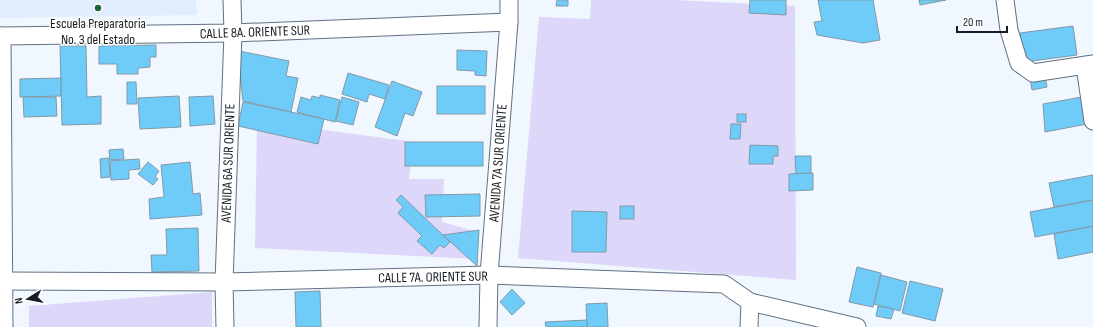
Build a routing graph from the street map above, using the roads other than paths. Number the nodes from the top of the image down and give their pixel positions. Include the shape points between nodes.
1 (232, 0) edge
2 (508, 0) edge
3 (1005, 0) edge
4 (509, 22) junction
5 (233, 33) junction
6 (1, 36) edge
7 (1089, 65) edge
8 (1093, 121) edge
9 (489, 275) junction
10 (2, 281) edge
11 (224, 282) junction
12 (750, 302) junction
13 (4, 327) edge
14 (225, 327) edge
15 (488, 327) edge
16 (749, 327) edge
17 (857, 327) edge

1 - 5 street, AVENIDA 6A SUR ORIENTE
2 - 4 street, AVENIDA 7A SUR ORIENTE
3 - 7 street via 1009,30 1019,63 1033,73
4 - 5 street, CALLE 8A. ORIENTE SUR
4 - 9 street, AVENIDA 7A SUR ORIENTE
5 - 6 street, CALLE 8A. ORIENTE SUR
5 - 11 street, AVENIDA 6A SUR ORIENTE
6 - 10 street
7 - 8 street
9 - 11 street, CALLE 7A. ORIENTE SUR
9 - 12 street, CALLE 7A. ORIENTE SUR via 724,284
9 - 15 street, AVENIDA 7A SUR ORIENTE
10 - 11 street, CALLE 7A. ORIENTE SUR
10 - 13 street
11 - 14 street, AVENIDA 6A SUR ORIENTE
12 - 16 street
12 - 17 street, CALLE 7A. ORIENTE SUR

